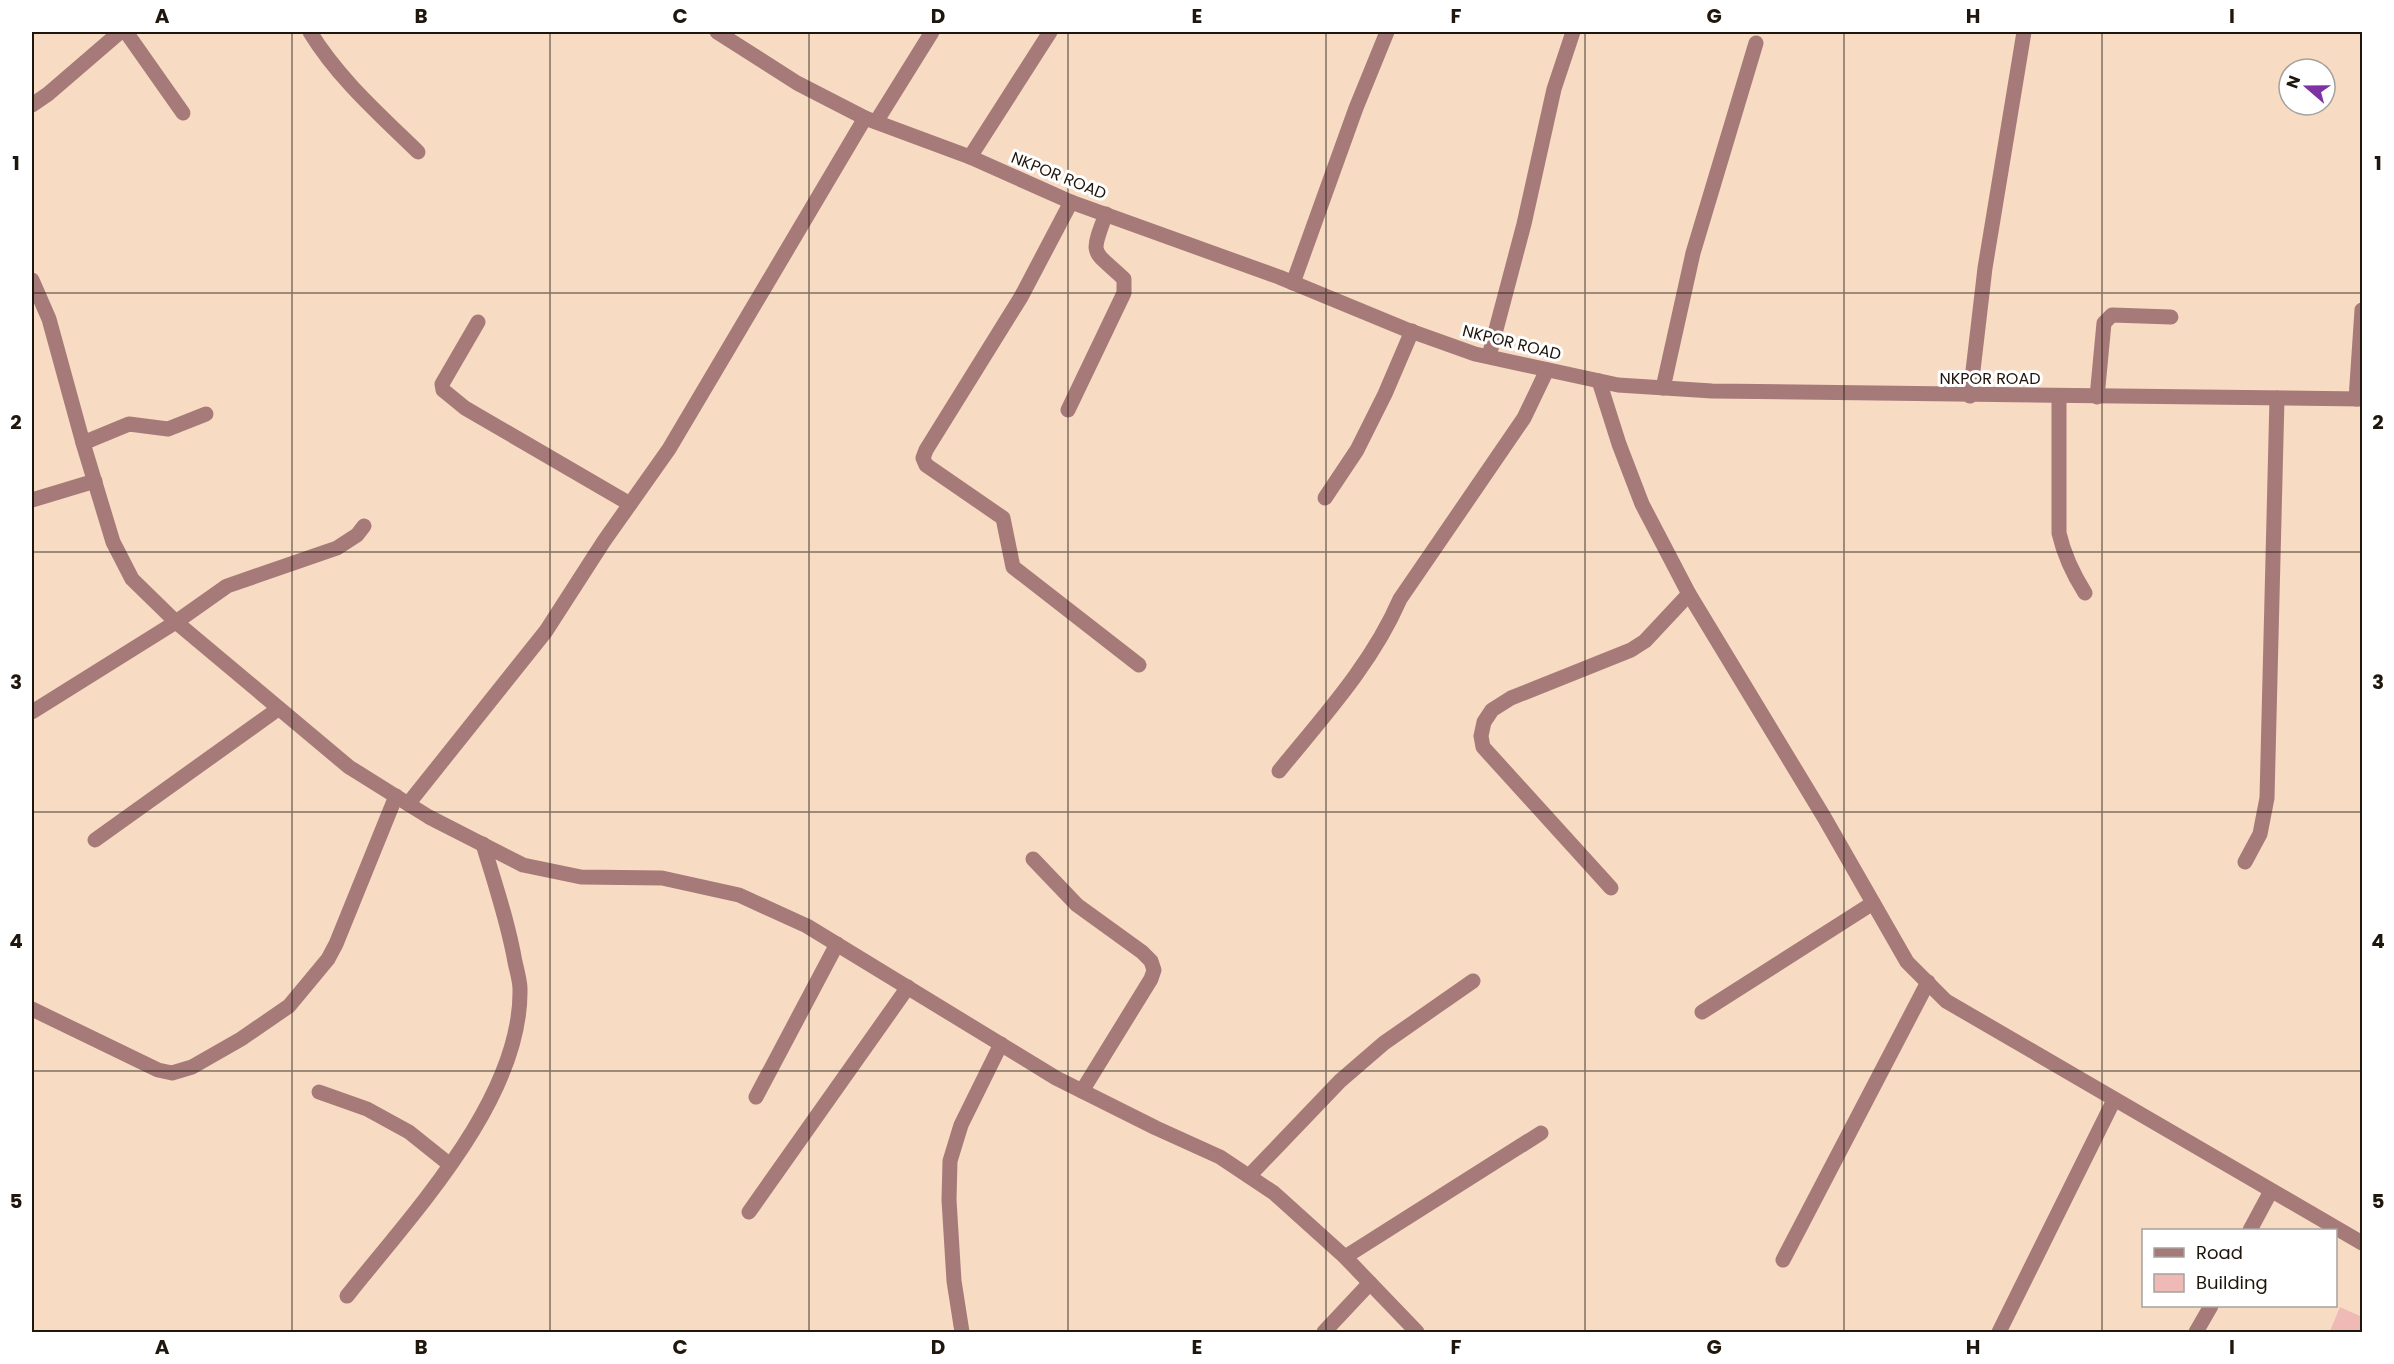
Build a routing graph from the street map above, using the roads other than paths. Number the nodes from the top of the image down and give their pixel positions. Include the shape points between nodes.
1 (120, 32) edge
2 (126, 32) edge
3 (310, 32) edge
4 (717, 32) edge
5 (932, 32) edge
6 (1050, 32) edge
7 (1387, 32) edge
8 (1573, 32) edge
9 (2024, 32) edge
10 (1756, 43) dead end
11 (32, 105) edge
12 (183, 113) dead end
13 (871, 120) junction
14 (418, 152) dead end
15 (970, 157) junction
16 (1071, 202) junction
17 (1106, 214) junction
18 (32, 280) edge
19 (1293, 283) junction
20 (2362, 310) edge
21 (2171, 317) dead end
22 (478, 322) dead end
23 (1412, 331) junction
24 (1489, 356) junction
25 (1547, 370) junction
26 (1599, 381) junction
27 (1663, 388) junction
28 (1970, 396) junction
29 (2059, 396) junction
30 (2097, 397) junction
31 (2277, 398) junction
32 (2359, 399) edge
33 (1068, 410) dead end
34 (206, 414) dead end
35 (83, 443) junction
36 (95, 481) junction
37 (1325, 498) dead end
38 (32, 500) edge
39 (630, 504) junction
40 (364, 526) dead end
41 (2085, 593) dead end
42 (1689, 594) junction
43 (176, 622) junction
44 (1139, 665) dead end
45 (278, 709) junction
46 (32, 712) edge
47 (1279, 771) dead end
48 (402, 800) junction
49 (94, 840) dead end
50 (483, 844) junction
51 (1033, 859) dead end
52 (2244, 862) dead end
53 (1611, 888) dead end
54 (1873, 903) junction
55 (837, 944) junction
56 (1473, 981) dead end
57 (1928, 982) junction
58 (908, 987) junction
59 (32, 1009) edge
60 (1702, 1012) dead end
61 (1001, 1044) junction
62 (1082, 1091) junction
63 (319, 1092) dead end
64 (756, 1097) dead end
65 (2114, 1100) junction
66 (1541, 1133) dead end
67 (449, 1164) junction
68 (1249, 1176) junction
69 (2271, 1191) junction
70 (749, 1212) dead end
71 (2251, 1229) edge
72 (2362, 1243) edge
73 (1345, 1257) junction
74 (1783, 1260) dead end
75 (1370, 1283) junction
76 (347, 1296) dead end
77 (2210, 1307) edge
78 (962, 1332) edge
79 (1324, 1332) edge
80 (1417, 1332) edge
81 (1999, 1332) edge
82 (2196, 1332) edge

1 - 11 street
2 - 12 street
3 - 14 street via 360,96
4 - 13 street, NKPOR ROAD via 797,83
5 - 13 street
6 - 15 street
7 - 19 street
8 - 24 street via 1554,90
9 - 28 street via 1985,268
10 - 27 street via 1693,253
13 - 15 street, NKPOR ROAD
13 - 39 street via 675,439
15 - 16 street, NKPOR ROAD
16 - 17 street, NKPOR ROAD
16 - 44 street via 1021,297 923,458 926,465 1003,518 1013,567
17 - 19 street, NKPOR ROAD
17 - 33 street via 1095,252 1124,279 1124,293
18 - 35 street via 49,319
19 - 23 street, NKPOR ROAD
20 - 32 street
21 - 30 street via 2112,315 2107,319
22 - 39 street via 442,384 443,390 465,408
23 - 24 street, NKPOR ROAD
23 - 37 street via 1357,450
24 - 25 street, NKPOR ROAD
25 - 26 street, NKPOR ROAD
25 - 47 street via 1524,418 1400,599 1376,646
26 - 27 street, NKPOR ROAD
26 - 42 street via 1642,504
27 - 28 street, NKPOR ROAD
28 - 29 street, NKPOR ROAD
29 - 30 street, NKPOR ROAD
29 - 41 street via 2059,533 2066,559
30 - 31 street, NKPOR ROAD
31 - 32 street, NKPOR ROAD
31 - 52 street via 2267,798 2260,834
34 - 35 street via 168,429 129,424
35 - 36 street
36 - 38 street
36 - 43 street via 113,542 132,579
39 - 48 street via 546,631
40 - 43 street via 337,548 227,586
42 - 53 street via 1645,641 1631,650 1510,698 1492,710 1484,722 1484,747
42 - 54 street
43 - 45 street
43 - 46 street
45 - 48 street via 349,766
45 - 49 street
48 - 50 street
48 - 59 street via 328,959 290,1006 241,1040 192,1067 172,1073 158,1070
50 - 55 street via 523,865 581,877 662,878 739,895
50 - 67 street via 510,930 520,989 514,1040 493,1097
51 - 62 street via 1077,905 1142,952 1154,970
54 - 57 street via 1907,962
54 - 60 street
55 - 58 street
55 - 64 street
56 - 68 street via 1366,1058
57 - 65 street via 1946,1001
57 - 74 street
58 - 61 street
58 - 70 street
61 - 62 street
61 - 78 street via 961,1125 950,1161 953,1269
62 - 68 street via 1220,1157
63 - 67 street via 376,1114 409,1132
65 - 69 street
65 - 81 street
66 - 73 street
67 - 76 street
68 - 73 street via 1274,1193
69 - 71 street
69 - 72 street
73 - 75 street
75 - 79 street
75 - 80 street
77 - 82 street

